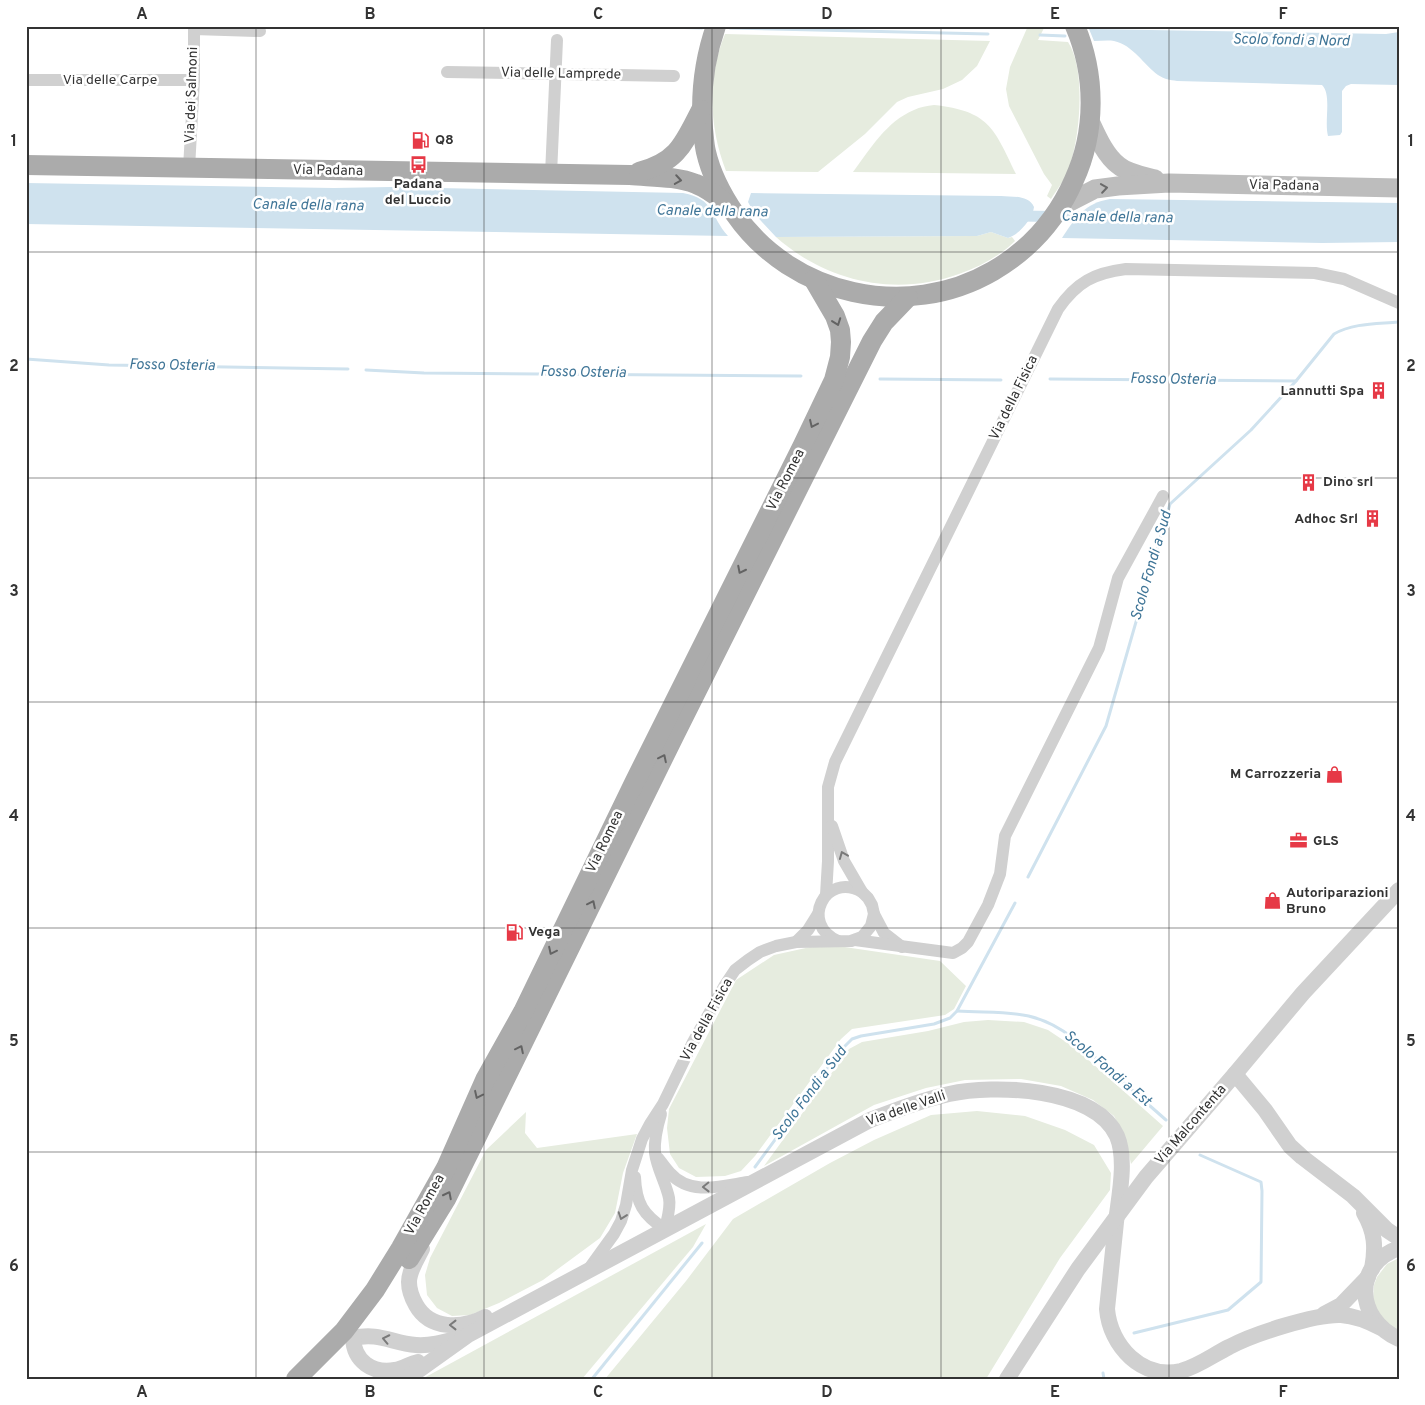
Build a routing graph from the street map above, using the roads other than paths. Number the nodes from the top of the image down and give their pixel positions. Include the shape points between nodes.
1 (716, 26) edge
2 (1075, 26) edge
3 (260, 31) dead end
4 (557, 40) dead end
5 (447, 72) dead end
6 (556, 74) junction
7 (674, 76) dead end
8 (26, 80) edge
9 (194, 80) junction
10 (702, 110) junction
11 (1090, 121) junction
12 (26, 165) edge
13 (189, 168) junction
14 (551, 174) junction
15 (630, 175) junction
16 (1169, 183) junction
17 (1399, 188) edge
18 (728, 204) junction
19 (1060, 207) junction
20 (814, 280) junction
21 (908, 297) junction
22 (1399, 303) edge
23 (1163, 496) dead end
24 (828, 817) junction
25 (1399, 890) edge
26 (862, 892) junction
27 (826, 895) junction
28 (818, 914) junction
29 (874, 914) junction
30 (855, 940) junction
31 (838, 941) junction
32 (796, 942) junction
33 (902, 947) junction
34 (1236, 1074) junction
35 (663, 1104) junction
36 (638, 1152) junction
37 (655, 1154) junction
38 (754, 1181) junction
39 (1357, 1200) junction
40 (432, 1225) junction
41 (666, 1229) junction
42 (1399, 1238) edge
43 (1399, 1248) edge
44 (587, 1271) junction
45 (1371, 1273) junction
46 (532, 1301) junction
47 (1318, 1317) junction
48 (1382, 1330) junction
49 (349, 1334) junction
50 (468, 1336) junction
51 (1399, 1339) edge
52 (1399, 1348) edge
53 (439, 1356) junction
54 (296, 1379) edge
55 (315, 1379) edge
56 (404, 1379) edge
57 (1007, 1379) edge

1 - 10 main road via 704,66
2 - 11 main road via 1089,77
3 - 9 street, Via dei Salmoni via 194,29
4 - 6 street
5 - 6 street, Via delle Lamprede
6 - 7 street, Via delle Lamprede
6 - 14 street
8 - 9 street, Via delle Carpe
9 - 13 street, Via dei Salmoni
10 - 15 main road via 679,150 665,162
10 - 18 main road via 705,150
11 - 16 main road, Via Padana via 1118,166
11 - 19 main road via 1083,157
12 - 13 main road, Via Padana
13 - 14 main road, Via Padana
14 - 15 main road, Via Padana
15 -> 18 main road via 698,184
16 - 17 main road, Via Padana
19 -> 16 main road, Via Padana via 1095,189
18 - 20 main road via 756,240 783,262
19 - 21 main road via 1034,239 1003,265 948,290
20 - 21 main road via 860,294
20 -> 49 main road, Via Romea via 840,330 840,357 834,380 523,1012 485,1080 446,1168
40 -> 21 main road, Via Romea via 872,341 884,322
22 - 24 street, Via della Fisica via 1344,279 1299,272 1126,269 1098,274 1075,288 1058,309 835,762 828,788
23 - 33 street, Via della Fisica via 1118,578 1099,648 1005,836 1000,874 968,942 953,952
26 -> 24 street, Via della Fisica via 844,861
24 - 27 street, Via della Fisica
25 - 34 street, Via Malcontenta via 1303,993
26 - 27 street via 841,887
26 - 29 street, Via della Fisica
27 - 28 street, Via della Fisica
28 - 31 street via 824,931
28 - 32 street, Via della Fisica
29 - 30 street via 868,930
29 - 33 street, Via della Fisica via 884,933
30 - 31 street, Via della Fisica
30 - 33 street, Via della Fisica
31 - 32 street, Via della Fisica
32 - 35 street, Via della Fisica via 760,952 735,970 692,1044
34 - 39 street via 1290,1146
34 - 57 street, Via Malcontenta via 1146,1177 1080,1266
35 - 36 street, Via della Fisica
35 - 37 street, Via della Fisica
36 - 41 street, Via della Fisica via 635,1171 638,1198 647,1215
36 -> 44 street, Via della Fisica via 621,1221
38 -> 37 street via 708,1188 691,1186 680,1182
37 - 41 street, Via della Fisica via 669,1197
38 - 41 street, Via delle Valli
38 - 47 street, Via delle Valli via 870,1120 917,1102 951,1093 992,1090 1055,1096 1086,1107 1105,1119 1117,1136 1122,1163 1121,1192 1108,1320 1125,1353 1139,1364 1160,1372 1180,1371 1242,1340
39 - 42 street
39 - 45 street via 1374,1238
46 -> 40 street, Via delle Valli via 502,1309 478,1321 450,1326 433,1322 420,1313 412,1298 409,1282
40 - 49 main road, Via Romea via 409,1260
41 - 44 street, Via delle Valli
43 - 45 street, Via delle Valli via 1381,1257
44 - 46 street, Via delle Valli
45 - 47 street, Via delle Valli via 1341,1305
45 - 48 street via 1365,1292 1366,1306
46 - 50 street, Via delle Valli
47 - 48 street, Via delle Valli via 1351,1316
48 - 51 street, Via delle Valli
48 - 52 street
50 -> 49 street, Via delle Valli via 431,1345 414,1345
49 - 53 street, Via delle Valli via 357,1356 377,1369 396,1370
49 - 54 main road, Via Romea
49 - 55 main road, Via Romea
50 - 53 street, Via delle Valli
53 - 56 street, Via delle Valli

